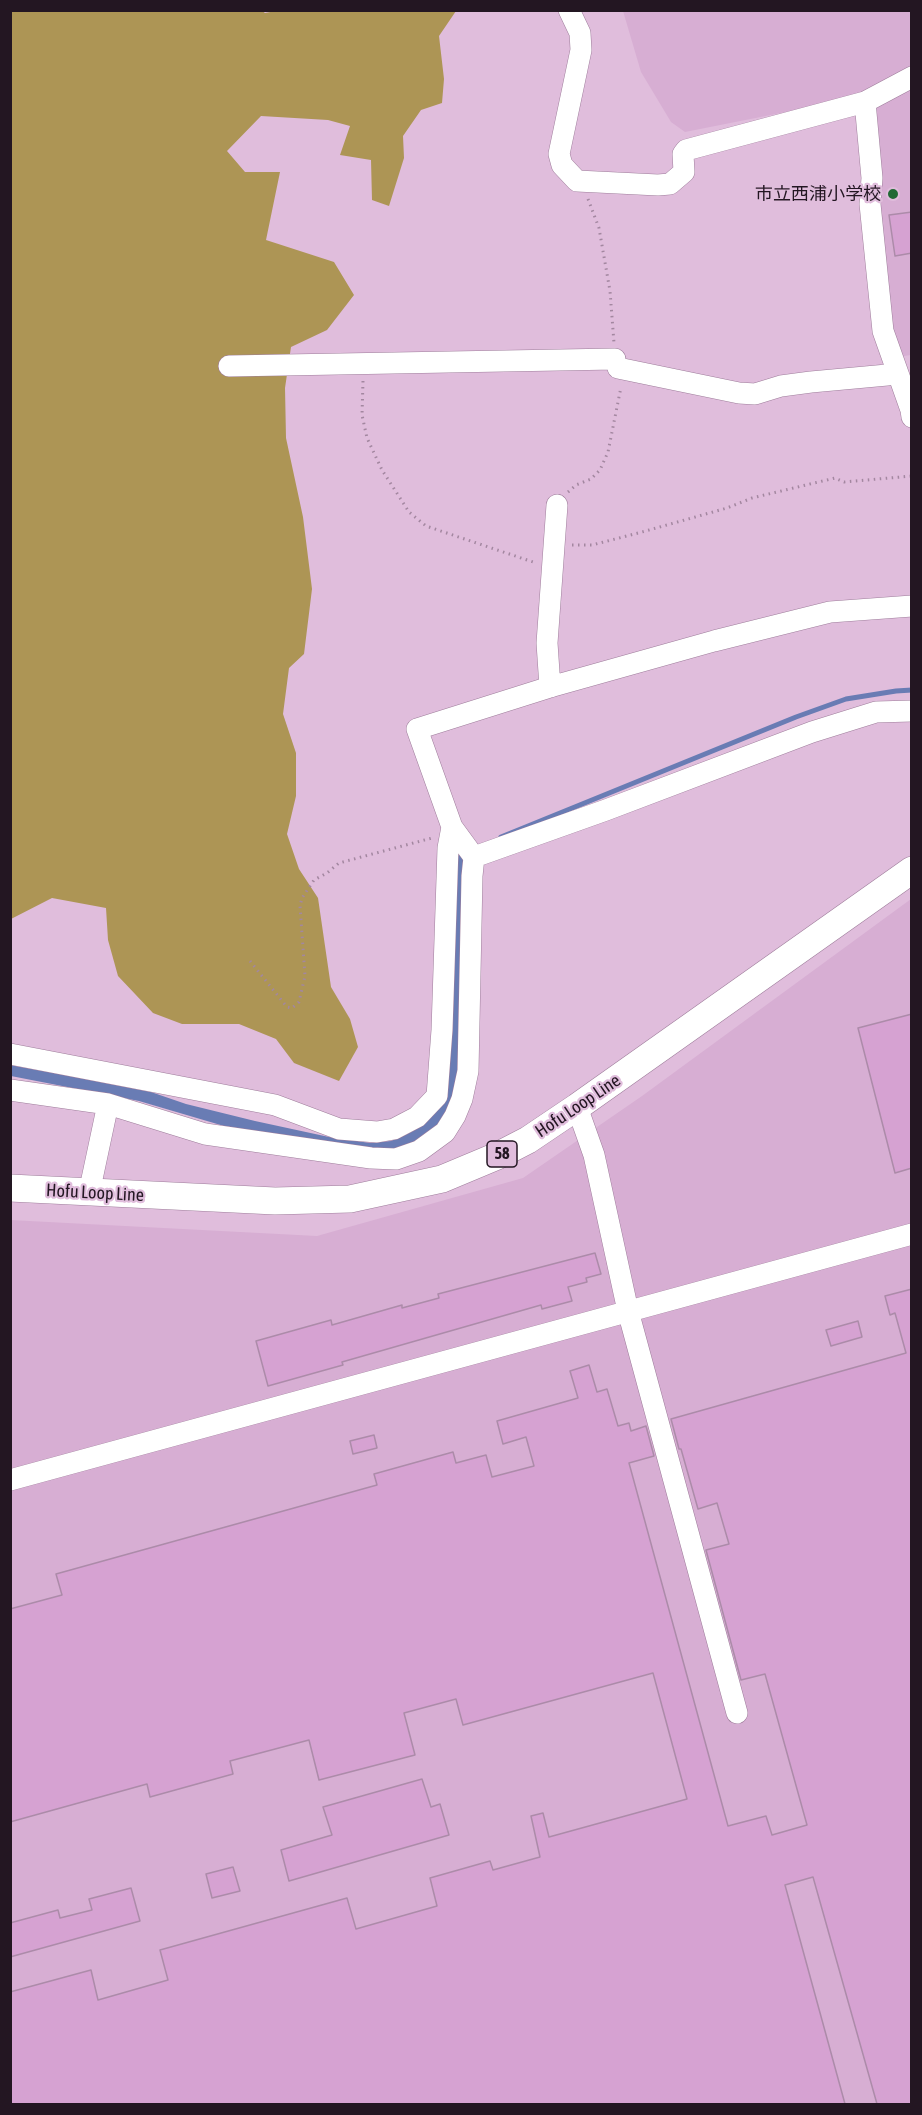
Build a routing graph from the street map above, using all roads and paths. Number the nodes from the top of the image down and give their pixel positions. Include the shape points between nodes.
1 (570, 10) edge
2 (912, 77) edge
3 (865, 102) junction
4 (577, 181) junction
5 (364, 363) junction
6 (616, 364) junction
7 (229, 366) dead end
8 (902, 366) edge
9 (912, 417) edge
10 (912, 476) edge
11 (557, 506) joint
12 (555, 545) junction
13 (552, 568) junction
14 (912, 606) edge
15 (550, 687) junction
16 (912, 711) edge
17 (452, 830) junction
18 (474, 857) junction
19 (912, 870) edge
20 (250, 961) dead end
21 (10, 1054) edge
22 (10, 1090) edge
23 (108, 1104) junction
24 (577, 1107) junction
25 (10, 1188) edge
26 (89, 1193) junction
27 (912, 1234) edge
28 (628, 1311) junction
29 (10, 1480) edge
30 (737, 1713) dead end

1 - 4 street via 580,33 581,50 559,154 562,165
2 - 3 street
3 - 4 street via 686,150 684,172 670,184
3 - 8 street via 872,178 870,213 883,331
4 - 6 path via 599,228 610,291
5 - 6 street
5 - 7 street
5 - 13 path via 362,415 367,438 409,512 426,526
6 - 8 street via 755,394
6 - 11 path via 622,385 608,452 600,470 576,485
8 - 9 street
10 - 12 path via 844,482 835,478 592,545
11 - 12 street
12 - 13 street
13 - 15 street via 547,643
14 - 15 street via 830,612
15 - 17 street via 417,729
16 - 18 street via 876,712 812,732
17 - 18 street
17 - 20 path via 339,863 314,880 300,906 305,976 299,1002 292,1008 287,1007
17 - 21 street via 448,848 438,1096 417,1117 394,1129 339,1129 275,1105
18 - 23 street via 468,1071 455,1116 445,1132 418,1151 396,1159 370,1158 205,1134
19 - 24 main road, Hofu Loop Line / 58
22 - 23 street
23 - 26 street
24 - 26 main road, Hofu Loop Line / 58 via 528,1140 442,1179 350,1199 275,1201
24 - 28 street via 594,1155
25 - 26 main road, Hofu Loop Line / 58
27 - 28 street
28 - 29 street
28 - 30 street

